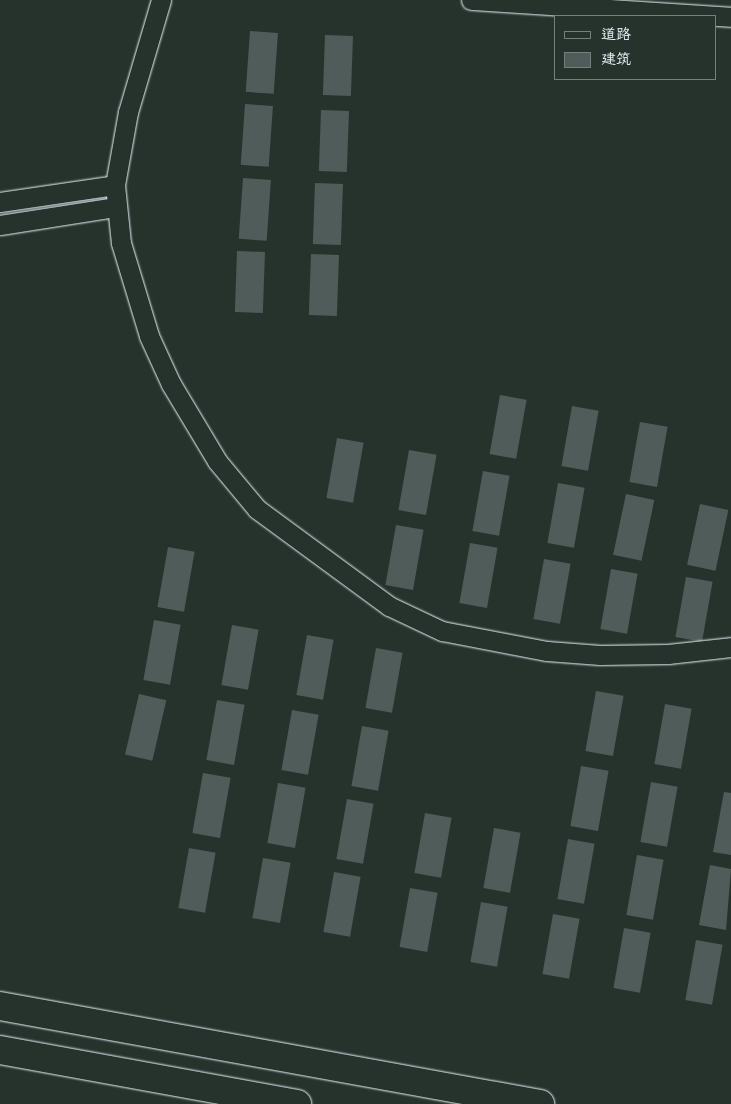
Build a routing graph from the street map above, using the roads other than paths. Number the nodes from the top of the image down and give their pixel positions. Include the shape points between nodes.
1 (161, 0) edge
2 (471, 0) edge
3 (700, 15) edge
4 (716, 16) edge
5 (731, 17) edge
6 (115, 185) junction
7 (0, 202) edge
8 (115, 207) junction
9 (0, 225) edge
10 (731, 647) edge
11 (0, 1006) edge
12 (0, 1050) edge
13 (296, 1104) edge
14 (540, 1104) edge

1 - 6 street via 128,112
2 - 3 street
4 - 5 street
6 - 7 street
6 - 8 street
8 - 9 street
8 - 10 street via 134,294 171,384 217,461 257,509 322,560 389,606 442,630 495,643 600,655 668,654
11 - 14 main road
12 - 13 main road

